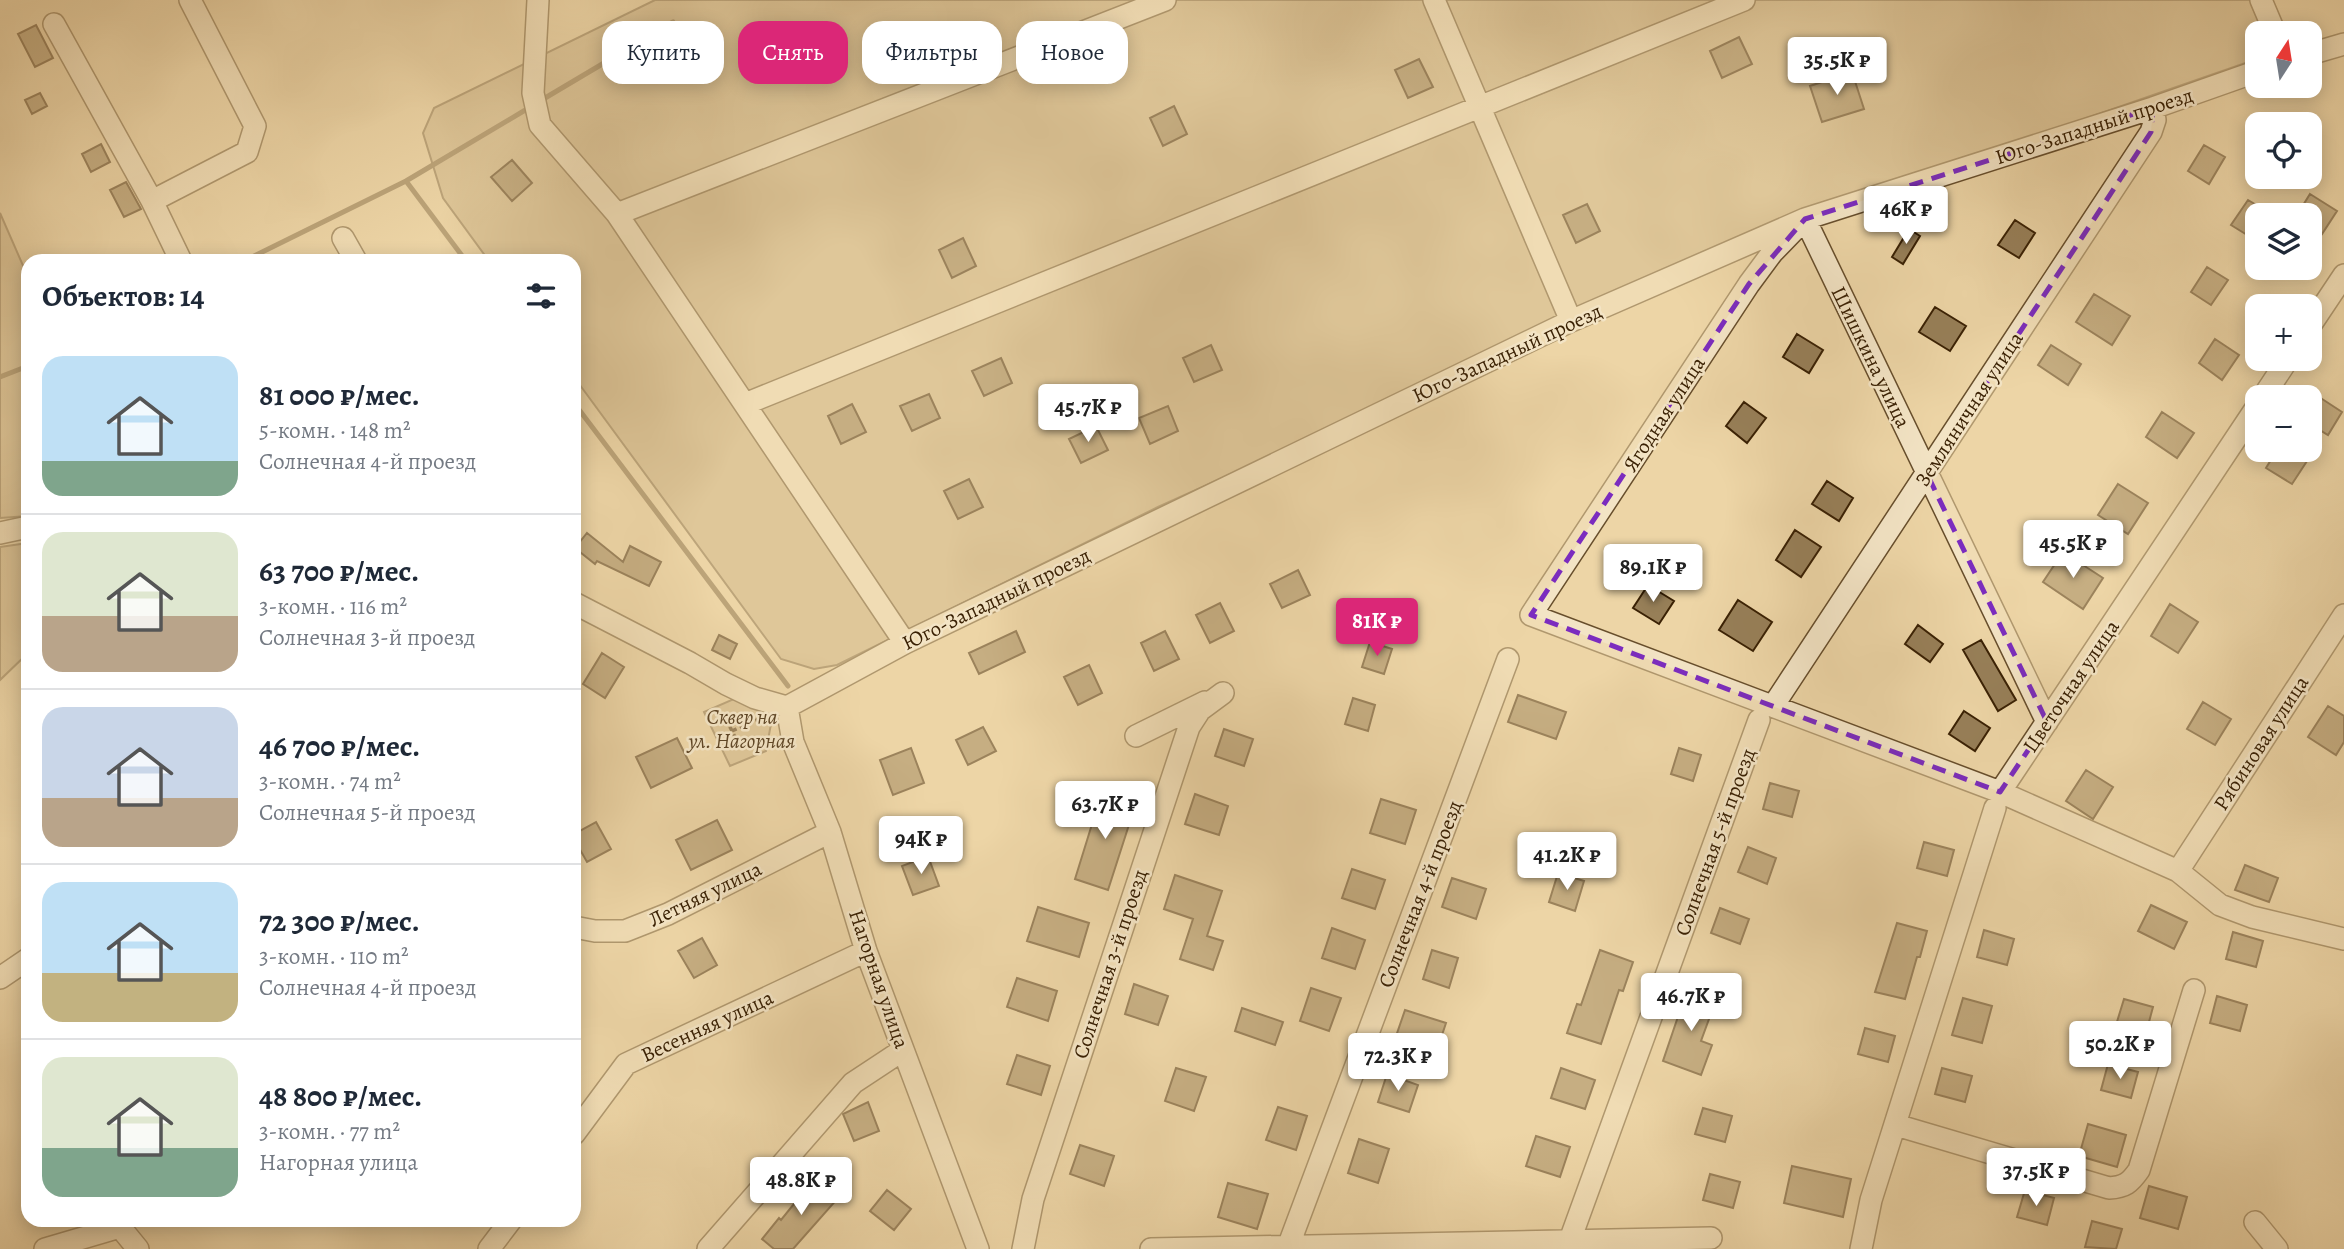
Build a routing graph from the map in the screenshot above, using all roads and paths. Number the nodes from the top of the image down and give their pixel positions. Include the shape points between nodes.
1 (190, 0) edge
2 (538, 0) edge
3 (1165, 0) edge
4 (1434, 0) edge
5 (1744, 0) edge
6 (2261, 0) edge
7 (2270, 21) edge
8 (54, 24) dead end
9 (2344, 44) edge
10 (2322, 50) edge
11 (2245, 76) edge
12 (1480, 108) junction
13 (2153, 108) junction
14 (152, 201) junction
15 (617, 214) junction
16 (1805, 219) junction
17 (343, 238) dead end
18 (178, 254) edge
19 (352, 254) edge
20 (2344, 275) edge
21 (2322, 308) edge
22 (1571, 321) junction
23 (744, 404) junction
24 (2245, 425) edge
25 (1927, 474) junction
26 (21, 528) edge
27 (0, 533) edge
28 (581, 607) edge
29 (2344, 615) edge
30 (905, 643) junction
31 (1508, 659) dead end
32 (787, 707) junction
33 (1766, 713) junction
34 (726, 719) dead end
35 (2047, 722) junction
36 (1136, 736) dead end
37 (737, 741) dead end
38 (1998, 800) junction
39 (830, 832) junction
40 (2178, 870) junction
41 (581, 928) edge
42 (2344, 939) edge
43 (866, 951) junction
44 (21, 964) edge
45 (0, 978) edge
46 (2194, 990) dead end
47 (903, 1049) junction
48 (581, 1125) edge
49 (1896, 1125) junction
50 (2255, 1222) dead end
51 (113, 1227) edge
52 (127, 1227) edge
53 (505, 1227) edge
54 (1710, 1238) dead end
55 (1570, 1240) junction
56 (1288, 1247) junction
57 (45, 1249) edge
58 (138, 1249) edge
59 (489, 1249) edge
60 (708, 1249) edge
61 (978, 1249) edge
62 (1023, 1249) edge
63 (1151, 1249) edge
64 (1861, 1249) edge
65 (2277, 1249) edge

1 - 14 street via 255,126 247,152
2 - 15 street via 533,93 540,125
3 - 15 street
4 - 12 street
5 - 12 street
6 - 7 street
8 - 14 street
9 - 10 street
11 - 13 street, Юго-Западный проезд
12 - 22 street
12 - 23 street
13 - 16 street, Юго-Западный проезд
13 - 25 street, Земляничная улица via 2151,132
14 - 18 street
15 - 23 street
16 - 22 street, Юго-Западный проезд
16 - 25 street, Шишкина улица
16 - 33 street, Ягодная улица via 1749,284 1531,615
17 - 19 street
20 - 21 street
22 - 30 street, Юго-Западный проезд
23 - 30 street
24 - 35 street, Цветочная улица
25 - 33 street, Земляничная улица
25 - 35 street, Шишкина улица
26 - 27 street
28 - 32 street via 726,684
29 - 40 street, Рябиновая улица
30 - 32 street, Юго-Западный проезд
31 - 56 street, Солнечная 4-й проезд
32 - 39 street, Нагорная улица via 793,742
33 - 38 street
33 - 55 street, Солнечная 5-й проезд
34 - 37 path
35 - 38 street, Цветочная улица
36 - 62 street, Солнечная 3-й проезд via 1223,693 1200,710 1189,727 1033,1199
38 - 40 street
38 - 49 street, Цветочная улица
39 - 41 street, Летняя улица via 625,931
39 - 43 street, Нагорная улица
40 - 42 street via 2220,905
43 - 47 street, Нагорная улица
43 - 48 street, Весенняя улица via 626,1064
44 - 45 street
46 - 49 street via 2139,1170 2120,1188
47 - 60 street via 853,1083
47 - 61 street, Нагорная улица
49 - 64 street, Цветочная улица via 1871,1200
50 - 65 street
51 - 57 street
52 - 58 street
53 - 59 street
54 - 55 street
55 - 56 street
56 - 63 street

